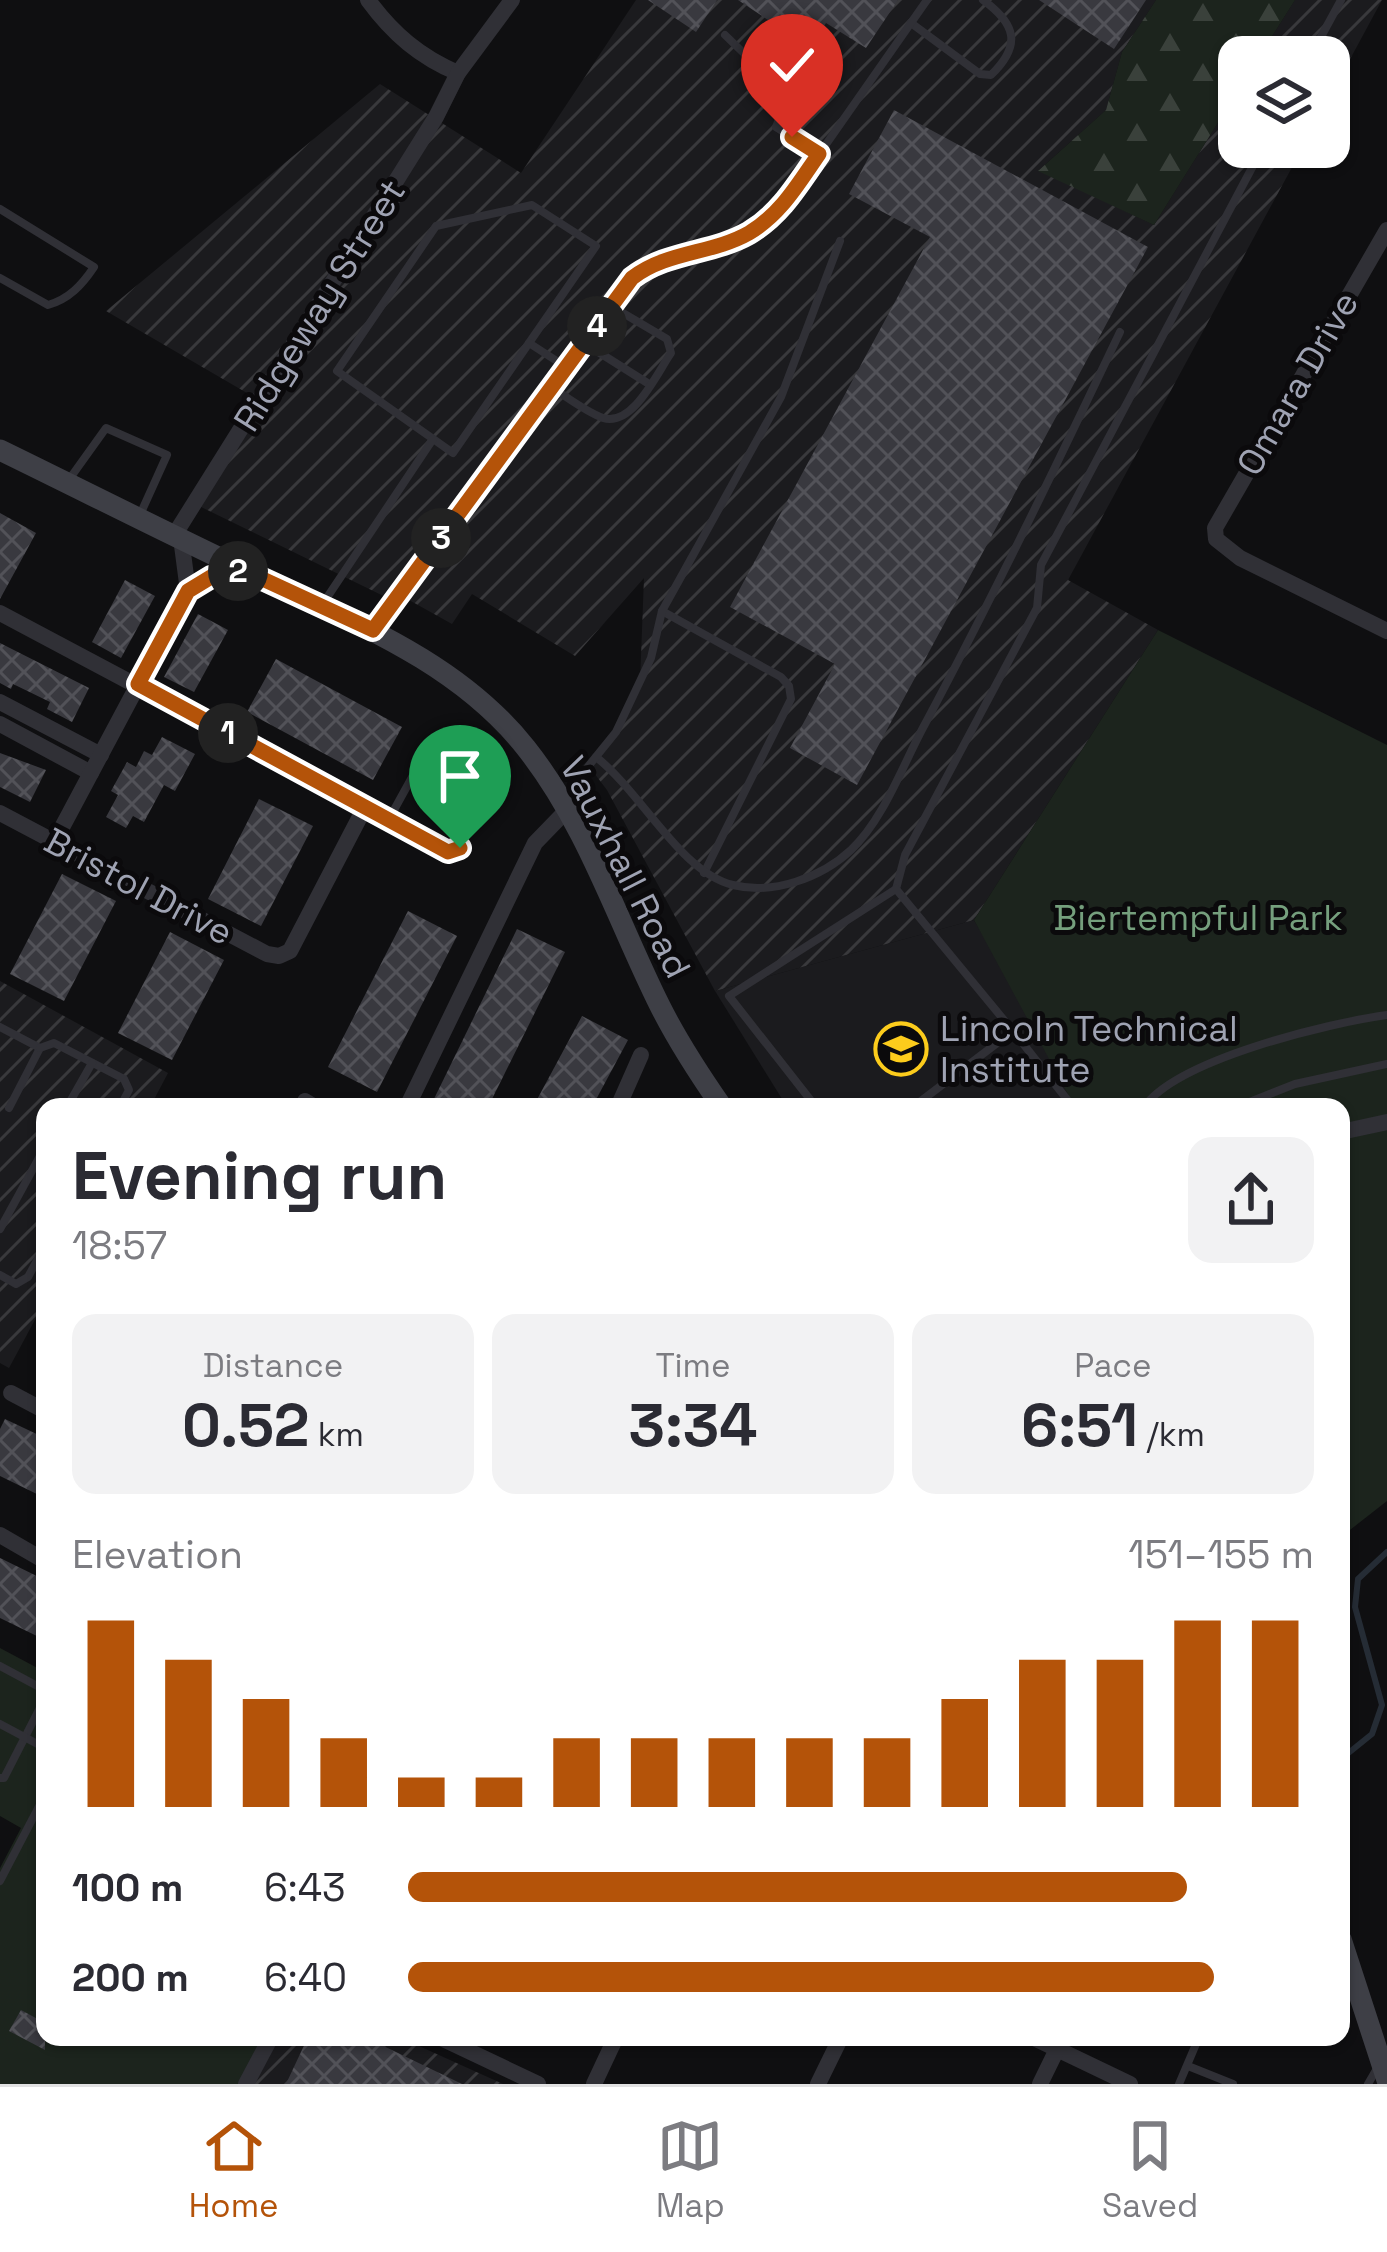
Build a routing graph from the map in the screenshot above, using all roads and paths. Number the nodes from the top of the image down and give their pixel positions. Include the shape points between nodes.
1 (368, 0) edge
2 (512, 0) edge
3 (927, 0) edge
4 (983, 0) edge
5 (1341, 0) edge
6 (911, 22) junction
7 (725, 35) dead end
8 (1321, 36) edge
9 (458, 73) junction
10 (819, 154) junction
11 (1252, 168) edge
12 (0, 208) edge
13 (1387, 230) edge
14 (840, 242) dead end
15 (0, 278) edge
16 (611, 306) junction
17 (1120, 332) dead end
18 (529, 343) junction
19 (584, 343) junction
20 (566, 367) junction
21 (649, 384) junction
22 (551, 388) junction
23 (433, 439) junction
24 (0, 450) edge
25 (67, 482) junction
26 (140, 517) junction
27 (178, 536) junction
28 (243, 570) junction
29 (188, 591) junction
30 (321, 606) junction
31 (662, 611) junction
32 (0, 613) edge
33 (373, 630) junction
34 (1387, 631) edge
35 (138, 684) junction
36 (0, 702) edge
37 (0, 724) edge
38 (100, 755) junction
39 (596, 757) junction
40 (91, 773) junction
41 (365, 807) junction
42 (566, 811) junction
43 (0, 813) edge
44 (388, 819) junction
45 (50, 839) junction
46 (704, 873) junction
47 (896, 890) junction
48 (1387, 1015) edge
49 (0, 1027) edge
50 (1013, 1031) junction
51 (40, 1048) junction
52 (641, 1055) dead end
53 (92, 1063) junction
54 (1387, 1064) edge
55 (72, 1098) edge
56 (125, 1098) edge
57 (411, 1098) edge
58 (622, 1098) edge
59 (716, 1098) edge
60 (809, 1098) edge
61 (925, 1098) edge
62 (1065, 1098) edge
63 (1154, 1098) edge
64 (1260, 1098) edge
65 (9, 1108) dead end
66 (1387, 1122) edge
67 (1350, 1130) edge
68 (36, 1164) edge
69 (0, 1229) edge
70 (36, 1262) edge
71 (0, 1275) edge
72 (11, 1394) dead end
73 (36, 1406) edge
74 (0, 1535) edge
75 (36, 1556) edge
76 (0, 1666) edge
77 (36, 1685) edge
78 (36, 1716) edge
79 (0, 1724) edge
80 (26, 1737) junction
81 (36, 1743) edge
82 (0, 1778) edge
83 (36, 1812) edge
84 (0, 1881) edge
85 (1350, 1958) edge
86 (1378, 2018) edge
87 (264, 2046) edge
88 (458, 2046) edge
89 (612, 2046) edge
90 (837, 2046) edge
91 (1059, 2046) edge
92 (1065, 2046) edge
93 (1196, 2046) edge
94 (1188, 2066) junction
95 (1384, 2071) edge
96 (246, 2084) edge
97 (538, 2084) edge
98 (594, 2084) edge
99 (818, 2084) edge
100 (1040, 2084) edge
101 (1130, 2084) edge
102 (1179, 2084) edge
103 (1234, 2084) edge
104 (1368, 2084) edge

1 - 9 street via 406,43
2 - 9 street, Ridgeway Street
3 - 6 lane
4 - 6 lane via 1000,12 1013,40 991,75
5 - 8 lane
6 - 10 lane
7 - 10 lane via 788,96 776,127
9 - 27 street, Ridgeway Street
10 - 16 lane via 778,213 745,236 652,262
11 - 47 lane via 1041,565 1037,608 905,855
12 - 15 lane via 94,267 48,304
13 - 34 street, Omara Drive via 1218,519 1216,539
14 - 31 lane via 781,397
16 - 19 lane
16 - 21 lane via 667,339 670,353
17 - 46 lane via 994,594 863,835 832,865 778,886 734,886
18 - 20 lane
18 - 23 lane via 453,453
18 - 23 lane via 596,246 532,206 436,226 337,371
19 - 20 lane
19 - 21 lane
20 - 22 lane
21 - 22 lane via 618,419
22 - 33 lane
23 - 30 lane
24 - 25 street, Vauxhall Road
25 - 26 street, Vauxhall Road
25 - 26 lane via 106,428 167,455
26 - 27 street, Vauxhall Road
27 - 28 street, Vauxhall Road
27 - 29 street
28 - 29 street
28 - 30 street, Vauxhall Road
29 - 35 street
30 - 33 street, Vauxhall Road
31 - 39 lane via 651,658
31 - 46 lane via 789,686 791,699
32 - 35 street
33 - 42 street, Vauxhall Road via 488,707 526,747
35 - 38 street
35 - 41 street
36 - 38 street
37 - 40 street
38 - 40 street
39 - 42 lane
39 - 46 lane
40 - 45 street
41 - 44 lane
41 - 45 street, Bristol Drive via 290,951 279,956
42 - 57 street via 535,843
42 - 59 street, Vauxhall Road via 683,1050
43 - 45 street, Bristol Drive
44 - 44 lane via 448,852 460,848 476,816 474,802 416,770
47 - 50 lane
47 - 60 lane via 729,996
48 - 63 lane via 1234,1055
49 - 51 lane
50 - 61 lane
50 - 62 lane
51 - 53 lane via 54,1043
51 - 65 lane
52 - 58 street
53 - 55 lane
53 - 56 lane via 124,1079
54 - 64 lane
66 - 67 street
68 - 69 lane
70 - 71 lane via 16,1284
72 - 73 street
74 - 75 street
76 - 77 lane
78 - 80 lane
79 - 80 lane
80 - 81 lane
80 - 82 lane
83 - 84 lane
85 - 86 street
86 - 95 street
87 - 96 street
88 - 97 street
89 - 98 street
90 - 99 street
91 - 100 street
92 - 101 street
93 - 94 lane
94 - 102 lane
94 - 103 lane
95 - 104 lane

